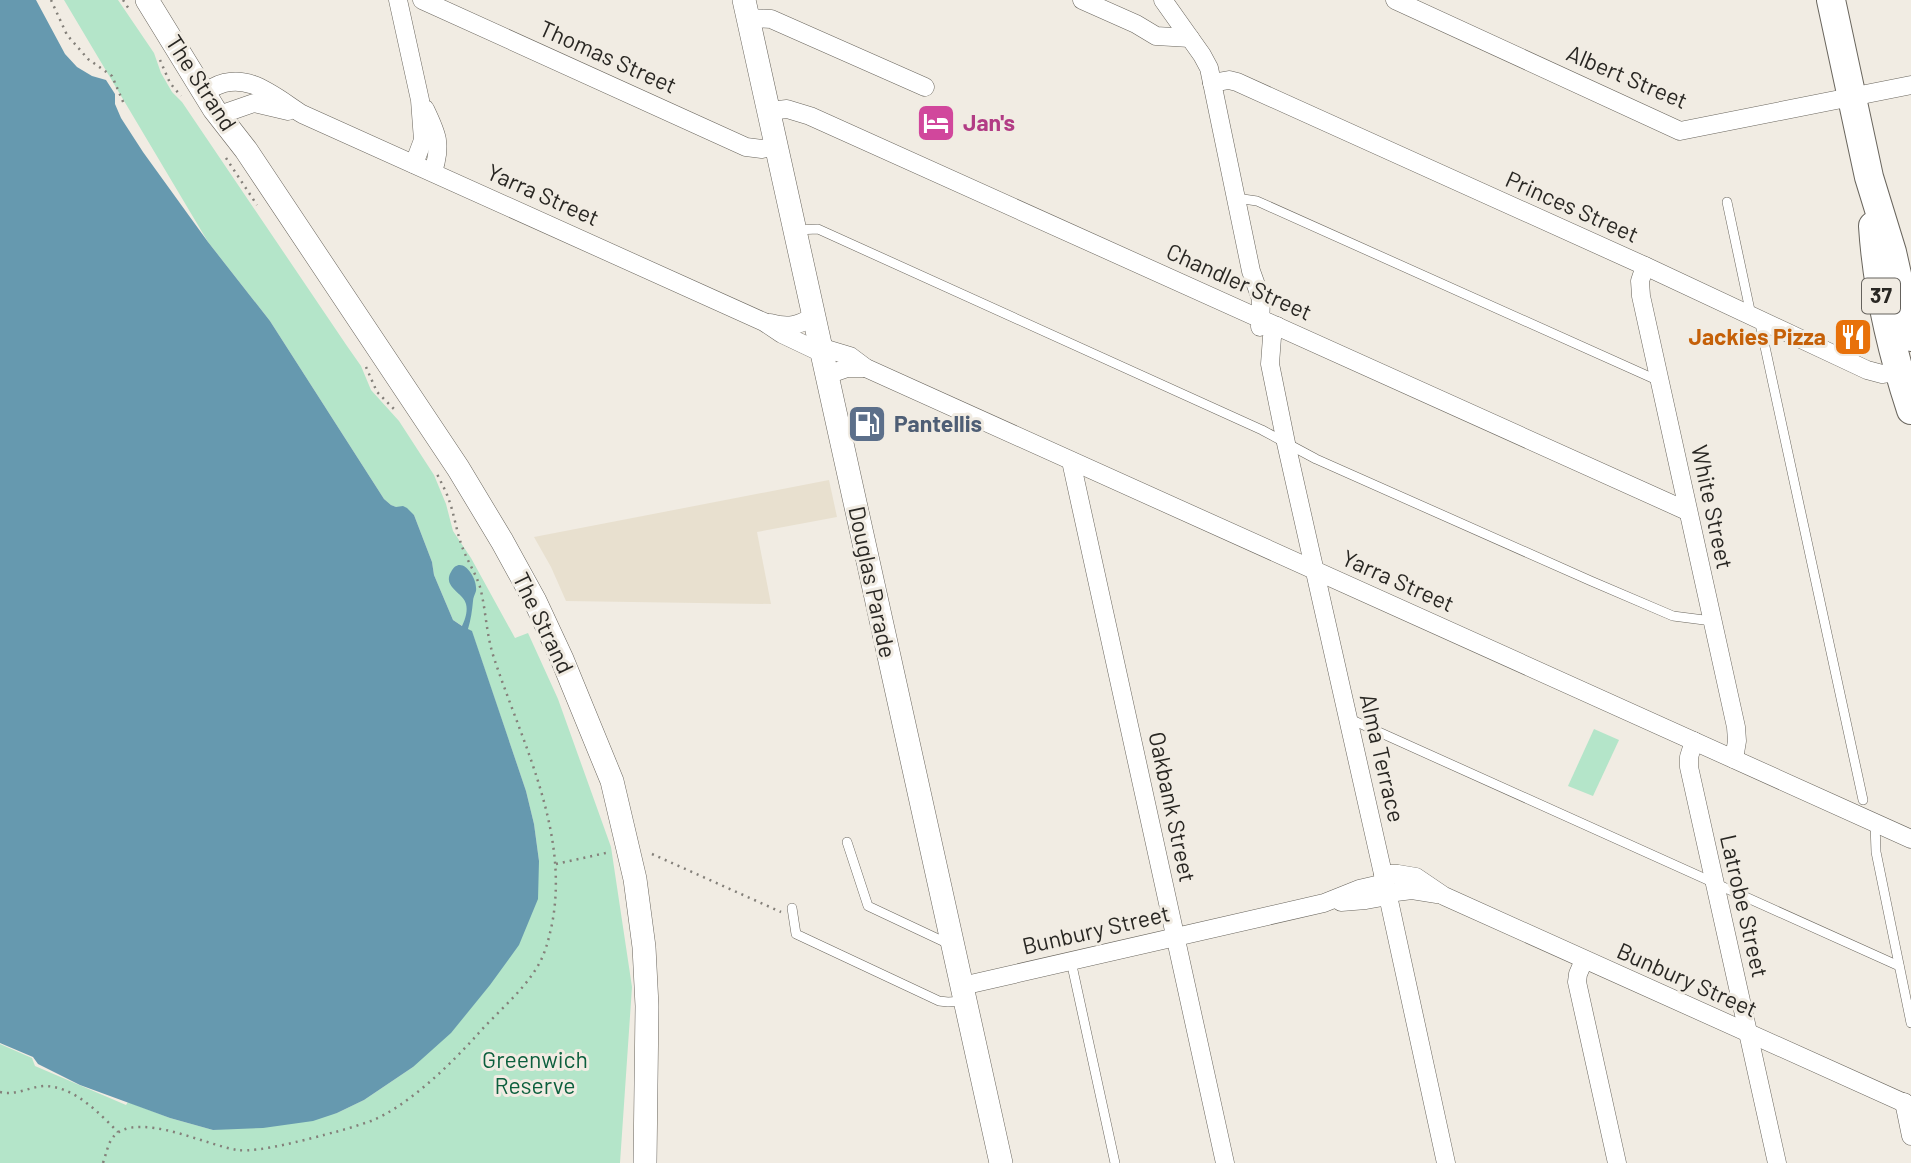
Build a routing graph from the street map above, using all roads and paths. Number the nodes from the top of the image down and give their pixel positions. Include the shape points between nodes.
1 (51, 0) edge
2 (398, 0) edge
3 (422, 0) edge
4 (1082, 0) edge
5 (1395, 0) edge
6 (1831, 0) edge
7 (1163, 2) edge
8 (152, 8) edge
9 (746, 9) edge
10 (1136, 24) junction
11 (1190, 38) junction
12 (170, 83) dead end
13 (1212, 83) junction
14 (1911, 85) edge
15 (925, 88) dead end
16 (1852, 97) junction
17 (420, 100) junction
18 (218, 101) junction
19 (188, 102) dead end
20 (124, 104) dead end
21 (769, 111) junction
22 (302, 114) junction
23 (776, 146) junction
24 (220, 150) dead end
25 (414, 164) junction
26 (433, 172) junction
27 (1869, 177) junction
28 (1236, 198) junction
29 (1727, 202) dead end
30 (258, 206) dead end
31 (795, 230) junction
32 (1645, 266) junction
33 (814, 316) junction
34 (1755, 318) junction
35 (1262, 319) junction
36 (764, 322) junction
37 (1911, 337) edge
38 (821, 350) junction
39 (364, 364) dead end
40 (866, 368) junction
41 (1905, 370) edge
42 (827, 375) junction
43 (1661, 382) junction
44 (1911, 411) edge
45 (398, 413) dead end
46 (1286, 443) junction
47 (1071, 461) junction
48 (438, 475) dead end
49 (1687, 511) junction
50 (1314, 570) junction
51 (1712, 621) junction
52 (1348, 719) junction
53 (1694, 741) junction
54 (1734, 758) junction
55 (1863, 800) dead end
56 (1875, 823) junction
57 (1911, 839) edge
58 (848, 842) dead end
59 (617, 850) dead end
60 (652, 854) dead end
61 (556, 864) junction
62 (1714, 884) junction
63 (1386, 886) junction
64 (793, 913) joint
65 (1175, 937) junction
66 (953, 945) junction
67 (1584, 960) junction
68 (1071, 961) junction
69 (1899, 966) junction
70 (964, 993) junction
71 (1911, 1023) edge
72 (1748, 1034) junction
73 (0, 1091) edge
74 (1907, 1104) edge
75 (118, 1132) junction
76 (1911, 1136) edge
77 (103, 1163) edge
78 (645, 1163) edge
79 (1001, 1163) edge
80 (1115, 1163) edge
81 (1225, 1163) edge
82 (1446, 1163) edge
83 (1617, 1163) edge
84 (1777, 1163) edge

1 - 20 path via 66,35 112,76
2 - 17 street
3 - 23 street, Thomas Street via 746,146
4 - 10 street
5 - 16 street, Albert Street via 1680,131
6 - 16 main road, 37
7 - 10 street via 1156,24
7 - 11 street, Alma Terrace
8 - 18 street, The Strand via 183,61
9 - 15 street
9 - 21 street, Douglas Parade
10 - 11 street via 1159,37
11 - 13 street, Alma Terrace via 1204,58
12 - 19 path
13 - 28 street, Alma Terrace
13 - 32 street, Princes Street via 1237,82
14 - 16 street, Albert Street
16 - 27 main road, 37
17 - 25 street via 423,140
17 - 26 street via 438,143
18 - 22 street, Yarra Street via 254,103
18 - 22 street, Yarra Street via 228,81 240,81 265,90
18 - 78 street, The Strand via 502,541 535,601 589,723 612,781 635,879 644,947
21 - 23 street, Douglas Parade
21 - 35 street, Chandler Street via 787,109 810,116
22 - 25 street, Yarra Street
23 - 31 street, Douglas Parade
24 - 30 path
25 - 26 street, Yarra Street
26 - 36 street, Yarra Street
27 - 37 main road, 37
27 - 41 main road, 37 via 1876,274
28 - 35 street, Alma Terrace via 1251,271 1261,296
28 - 43 lane via 1257,201
29 - 34 lane
31 - 33 street, Douglas Parade
31 - 46 lane via 818,229
32 - 34 street, Princes Street
32 - 43 street, White Street via 1641,296
33 - 36 street, Yarra Street via 790,327
33 - 38 street, Douglas Parade
34 - 41 street, Princes Street via 1877,373
34 - 55 lane
35 - 46 street, Alma Terrace via 1261,343 1270,364
35 - 49 street, Chandler Street
36 - 38 street, Yarra Street
38 - 40 street, Yarra Street via 850,356
38 - 42 street, Douglas Parade
39 - 45 path via 377,392
40 - 42 street
40 - 47 street, Yarra Street
41 - 44 main road, 37
42 - 66 street, Douglas Parade
43 - 49 street, White Street
46 - 50 street, Alma Terrace
46 - 51 lane via 1673,616
47 - 50 street, Yarra Street
47 - 65 street, Oakbank Street
48 - 61 path via 477,579 487,637 541,788
49 - 51 street, White Street
50 - 52 street, Alma Terrace
50 - 53 street, Yarra Street
51 - 54 street, White Street via 1736,726
52 - 62 lane
52 - 63 street, Alma Terrace
53 - 54 street, Yarra Street
53 - 62 street, Latrobe Street via 1689,767
54 - 56 street, Yarra Street
56 - 57 street, Yarra Street
56 - 69 lane
58 - 66 lane via 868,906
59 - 61 path
60 - 64 path
61 - 75 path via 555,907 538,966 445,1068 390,1111 336,1132 263,1149 240,1150 148,1126
62 - 69 lane
62 - 72 street, Latrobe Street
63 - 65 street, Bunbury Street via 1366,900 1324,903
63 - 67 street, Bunbury Street via 1444,896
63 - 82 street, Alma Terrace
64 - 70 lane via 796,934 939,1001 948,1002
65 - 68 street, Bunbury Street
65 - 81 street, Oakbank Street
66 - 70 street, Douglas Parade
67 - 72 street, Bunbury Street
67 - 83 street via 1577,982
68 - 70 street, Bunbury Street
68 - 80 lane
69 - 71 lane
70 - 79 street, Douglas Parade
72 - 74 street, Bunbury Street
72 - 84 street, Latrobe Street
73 - 75 path via 8,1094 44,1086 70,1093 92,1105
74 - 76 street
75 - 77 path via 111,1138

